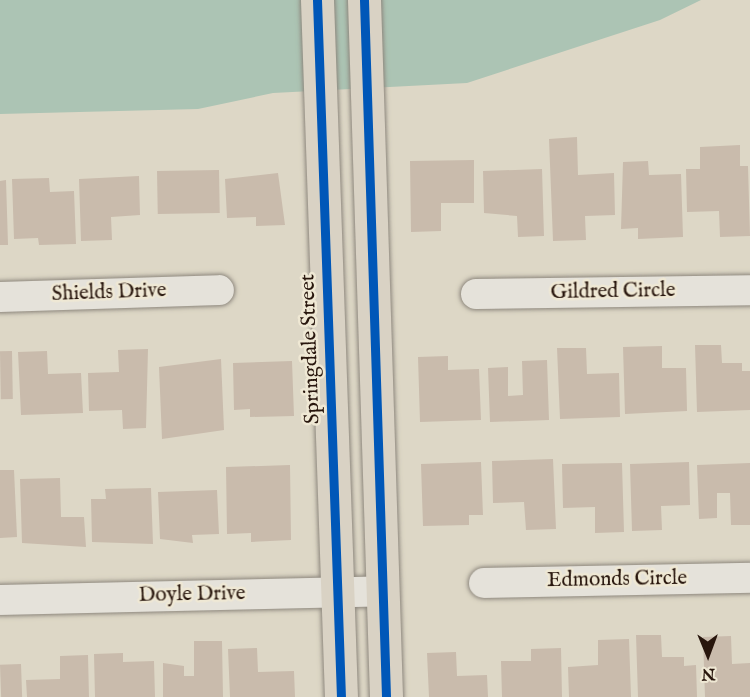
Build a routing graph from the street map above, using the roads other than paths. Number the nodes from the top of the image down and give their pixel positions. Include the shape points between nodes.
1 (317, 0) edge
2 (364, 0) edge
3 (219, 290) dead end
4 (750, 290) edge
5 (476, 294) dead end
6 (0, 297) edge
7 (750, 578) edge
8 (484, 583) dead end
9 (383, 591) junction
10 (337, 592) junction
11 (0, 600) edge
12 (341, 697) edge
13 (386, 697) edge

1 - 10 main road, Springdale Street
2 - 9 main road
3 - 6 street, Shields Drive
4 - 5 street, Gildred Circle
7 - 8 street, Edmonds Circle
9 - 10 street, Doyle Drive
9 - 13 main road
10 - 11 street, Doyle Drive
10 - 12 main road, Springdale Street

